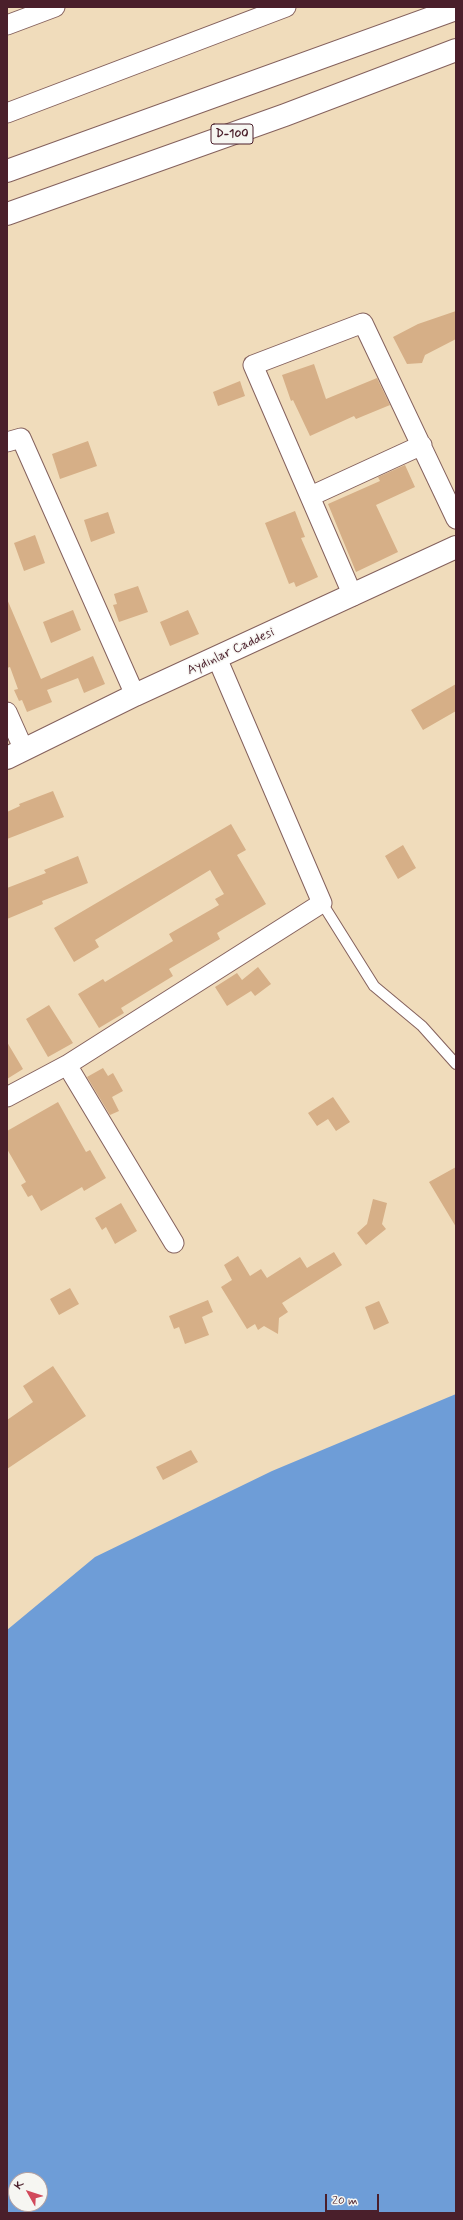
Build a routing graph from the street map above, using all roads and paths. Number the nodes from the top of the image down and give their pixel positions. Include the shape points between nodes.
1 (55, 7) edge
2 (286, 7) edge
3 (456, 9) edge
4 (7, 25) edge
5 (456, 50) edge
6 (7, 113) edge
7 (7, 171) edge
8 (7, 214) edge
9 (7, 442) edge
10 (422, 444) junction
11 (311, 496) junction
12 (456, 519) edge
13 (456, 547) edge
14 (353, 596) junction
15 (217, 658) junction
16 (135, 695) junction
17 (7, 712) edge
18 (15, 754) edge
19 (322, 903) junction
20 (456, 1064) edge
21 (68, 1065) junction
22 (7, 1096) edge
23 (174, 1243) dead end

1 - 4 street
2 - 6 street
3 - 7 main road
5 - 8 main road, D-100 via 286,115
9 - 16 street via 20,438
10 - 11 street
10 - 11 street via 363,323 253,365
10 - 12 street
11 - 14 street
13 - 14 main road, Aydınlar Caddesi
14 - 15 main road, Aydınlar Caddesi
15 - 16 main road, Aydınlar Caddesi
15 - 19 street
16 - 18 main road, Aydınlar Caddesi
17 - 18 street
19 - 20 lane via 374,986 422,1026
19 - 21 street
21 - 22 street
21 - 23 street

